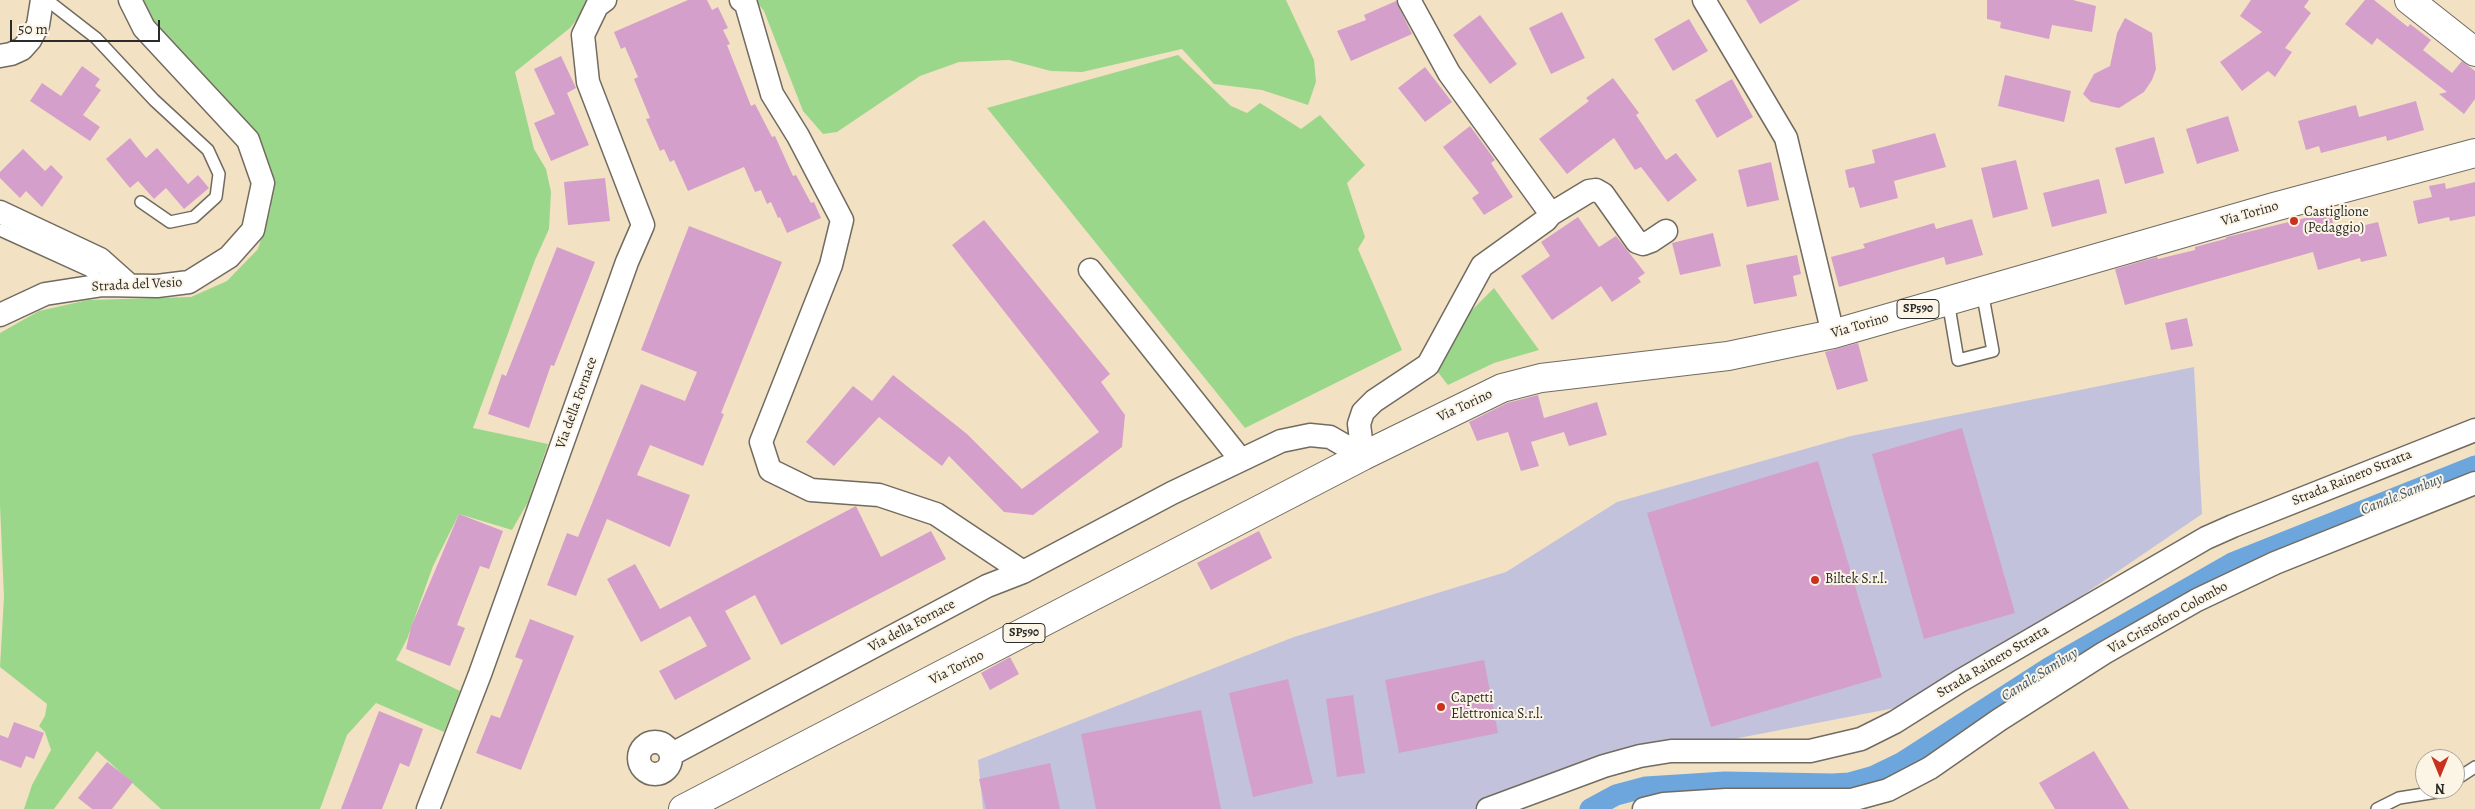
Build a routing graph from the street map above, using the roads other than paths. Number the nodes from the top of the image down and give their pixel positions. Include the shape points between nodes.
1 (42, 0) edge
2 (46, 0) edge
3 (130, 0) edge
4 (606, 0) edge
5 (741, 0) edge
6 (1409, 0) edge
7 (1704, 0) edge
8 (2409, 0) edge
9 (2475, 52) edge
10 (0, 56) edge
11 (2475, 153) edge
12 (141, 202) dead end
13 (0, 212) edge
14 (1551, 214) junction
15 (0, 230) edge
16 (1666, 231) dead end
17 (1090, 270) dead end
18 (128, 284) junction
19 (103, 285) junction
20 (1982, 291) junction
21 (1948, 301) junction
22 (0, 315) edge
23 (1833, 334) junction
24 (2475, 430) edge
25 (1363, 456) junction
26 (1241, 460) junction
27 (2475, 483) edge
28 (1023, 572) junction
29 (672, 754) dead end
30 (2415, 795) edge
31 (428, 809) edge
32 (683, 809) edge
33 (1488, 809) edge
34 (1644, 809) edge
35 (2377, 809) edge

1 - 10 street via 38,25 30,40 11,54
2 - 12 lane via 96,38 154,100 208,150 219,174 216,197 194,217 170,222
3 - 18 street, Strada del Vesio via 144,28 248,140 263,183 253,230 229,257 189,282 157,286
4 - 31 street, Via della Fornace via 597,6 583,34 588,82 643,225
5 - 28 street via 746,4 772,94 842,220 831,265 761,442 770,470 811,490 879,495 936,514
6 - 14 street via 1449,73
7 - 23 street via 1786,138
8 - 9 main road
11 - 20 main road, Via Torino / SP590
13 - 18 street via 100,259
14 - 16 street via 1589,190 1596,190 1603,194 1637,242 1652,241
14 - 25 street via 1482,266 1428,365 1363,412 1359,424
15 - 19 lane via 90,271
17 - 26 street
18 - 19 street, Strada del Vesio
19 - 22 street, Strada del Vesio via 45,294
20 - 21 main road, Via Torino / SP590
20 - 21 lane via 1993,351 1958,360
21 - 23 main road, Via Torino / SP590
23 - 25 main road, Via Torino / SP590 via 1728,356 1540,378 1502,388
24 - 33 street, Strada Rainero Stratta via 2206,538 1861,739 1810,751 1670,751 1640,756 1552,784
25 - 26 street, Via della Fornace via 1330,437 1310,435 1281,441
25 - 32 main road, Via Torino / SP590
26 - 28 street, Via della Fornace
27 - 34 street, Via Cristoforo Colombo via 2275,563 2197,600 2104,653 1930,768 1888,790 1851,800 1726,800 1664,804
28 - 29 street, Via della Fornace via 979,591
30 - 35 lane via 2399,798

